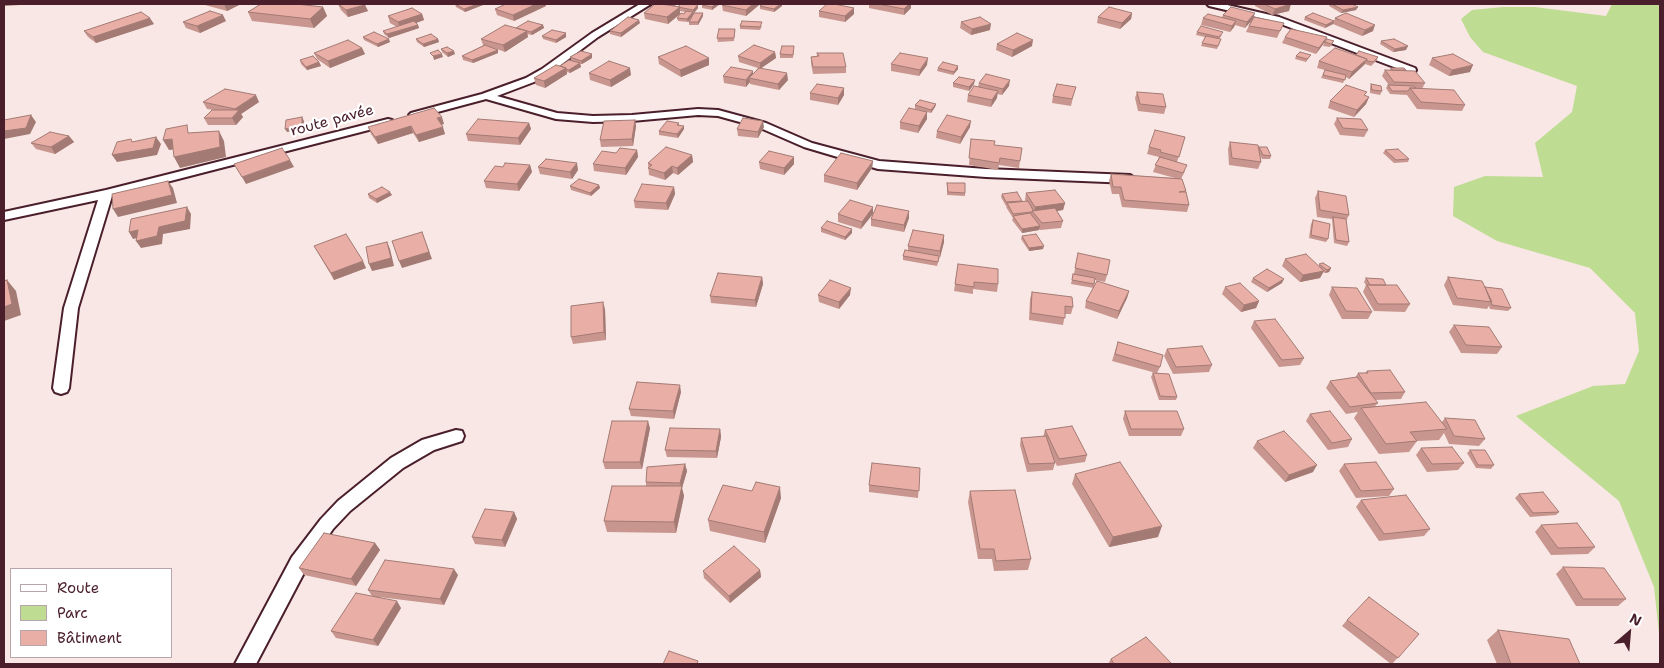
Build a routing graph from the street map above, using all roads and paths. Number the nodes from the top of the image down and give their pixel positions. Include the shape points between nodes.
1 (646, 4) edge
2 (1212, 4) edge
3 (1410, 70) edge
4 (486, 96) junction
5 (1140, 179) edge
6 (106, 194) junction
7 (4, 216) edge
8 (61, 388) dead end
9 (456, 436) dead end
10 (245, 664) edge

1 - 4 street, route pavée via 530,80
2 - 3 street via 1276,19
4 - 5 street via 565,117 632,118 718,113 808,145 878,165
4 - 6 street, route pavée
6 - 7 street, route pavée
6 - 8 street via 71,308
9 - 10 street via 428,445 397,463 327,524 299,563

